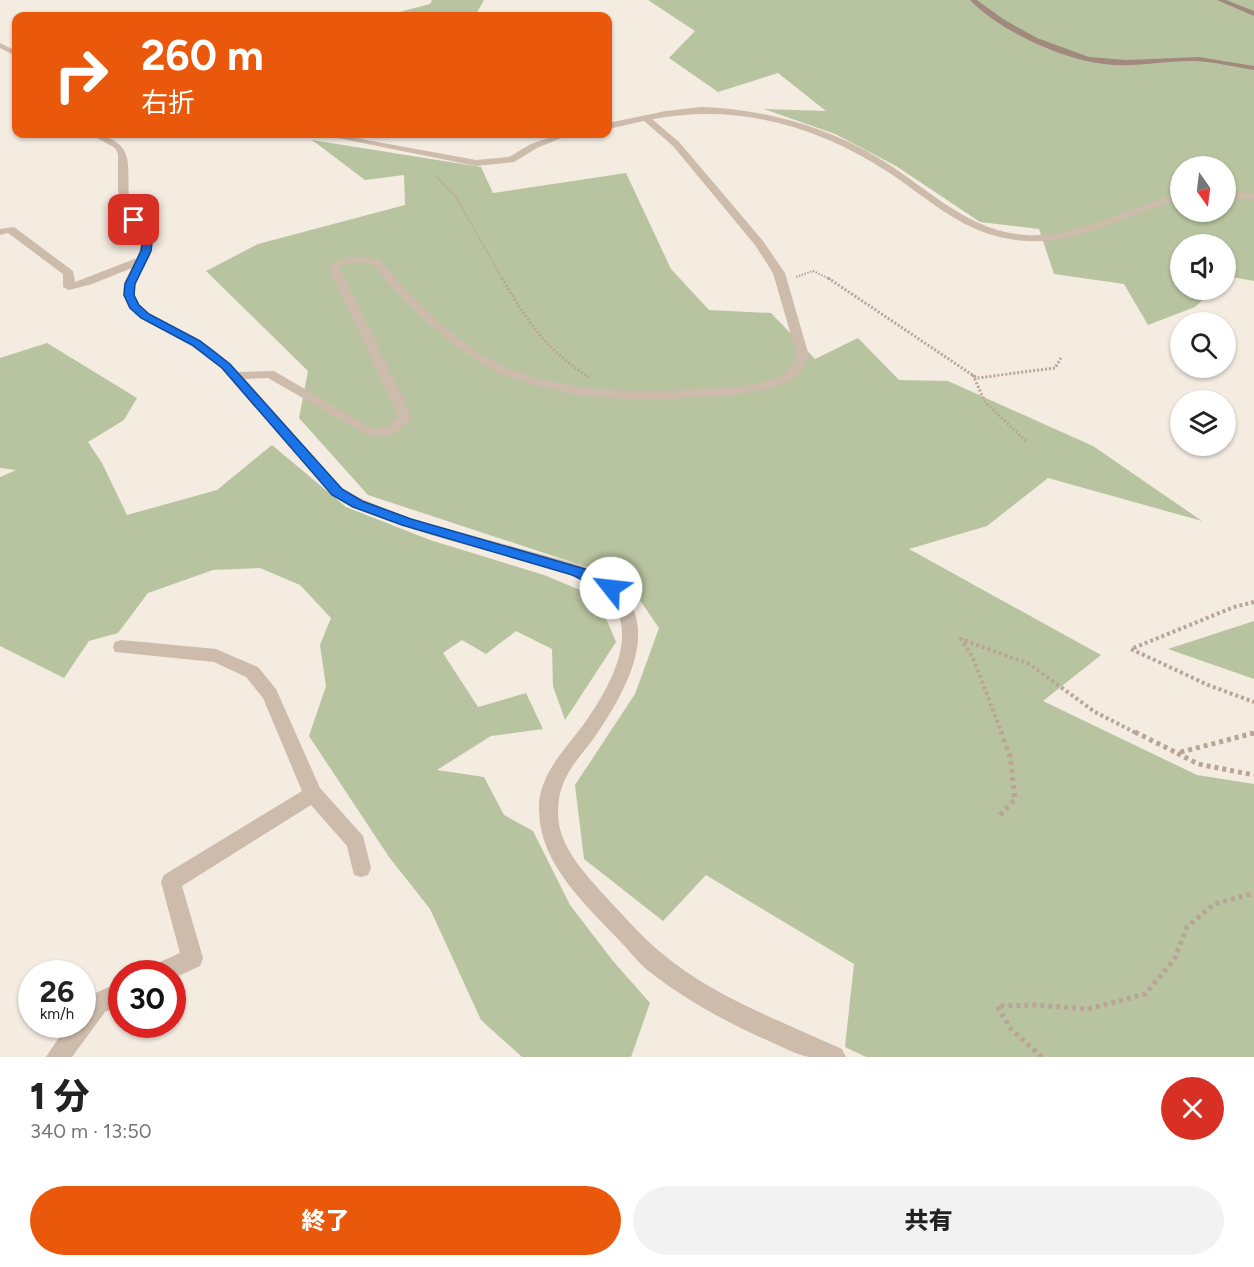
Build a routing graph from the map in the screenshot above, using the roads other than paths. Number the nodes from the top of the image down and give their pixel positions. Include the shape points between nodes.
1 (973, 0) edge
2 (1220, 0) edge
3 (1254, 14) edge
4 (1254, 68) edge
5 (647, 119) junction
6 (612, 125) edge
7 (101, 138) edge
8 (343, 138) edge
9 (556, 138) edge
10 (1236, 195) edge
11 (1254, 195) edge
12 (1170, 199) edge
13 (0, 232) edge
14 (141, 260) junction
15 (235, 376) junction
16 (121, 647) dead end
17 (313, 794) junction
18 (361, 868) dead end
19 (186, 961) edge
20 (108, 999) edge
21 (58, 1057) edge
22 (834, 1057) edge

1 - 4 main road via 992,16 1038,40 1084,57 1119,63 1201,60
2 - 3 main road
5 - 6 street
5 - 12 street via 698,110 763,115 861,152 950,214 994,233 1029,238 1060,236
5 - 15 street via 676,144 759,243 779,273 803,356 790,376 768,386 673,396 583,392 505,371 432,322 374,261 352,259 333,266 405,417 391,431 371,433 270,374
7 - 14 street via 118,146 123,154 127,207 147,243
8 - 9 street via 476,163 511,160
10 - 11 street
13 - 14 street via 10,230 69,273 69,287
14 - 15 street via 130,284 134,306 196,343
15 - 22 street via 337,492 357,504 578,571 611,588 627,610 632,636 627,663 599,717 551,787 548,811 553,838 569,867 596,901 655,962 729,1010
16 - 17 street via 216,656 252,672 270,694
17 - 18 street via 356,842
17 - 19 street via 171,882 192,958
20 - 21 street via 97,1004

